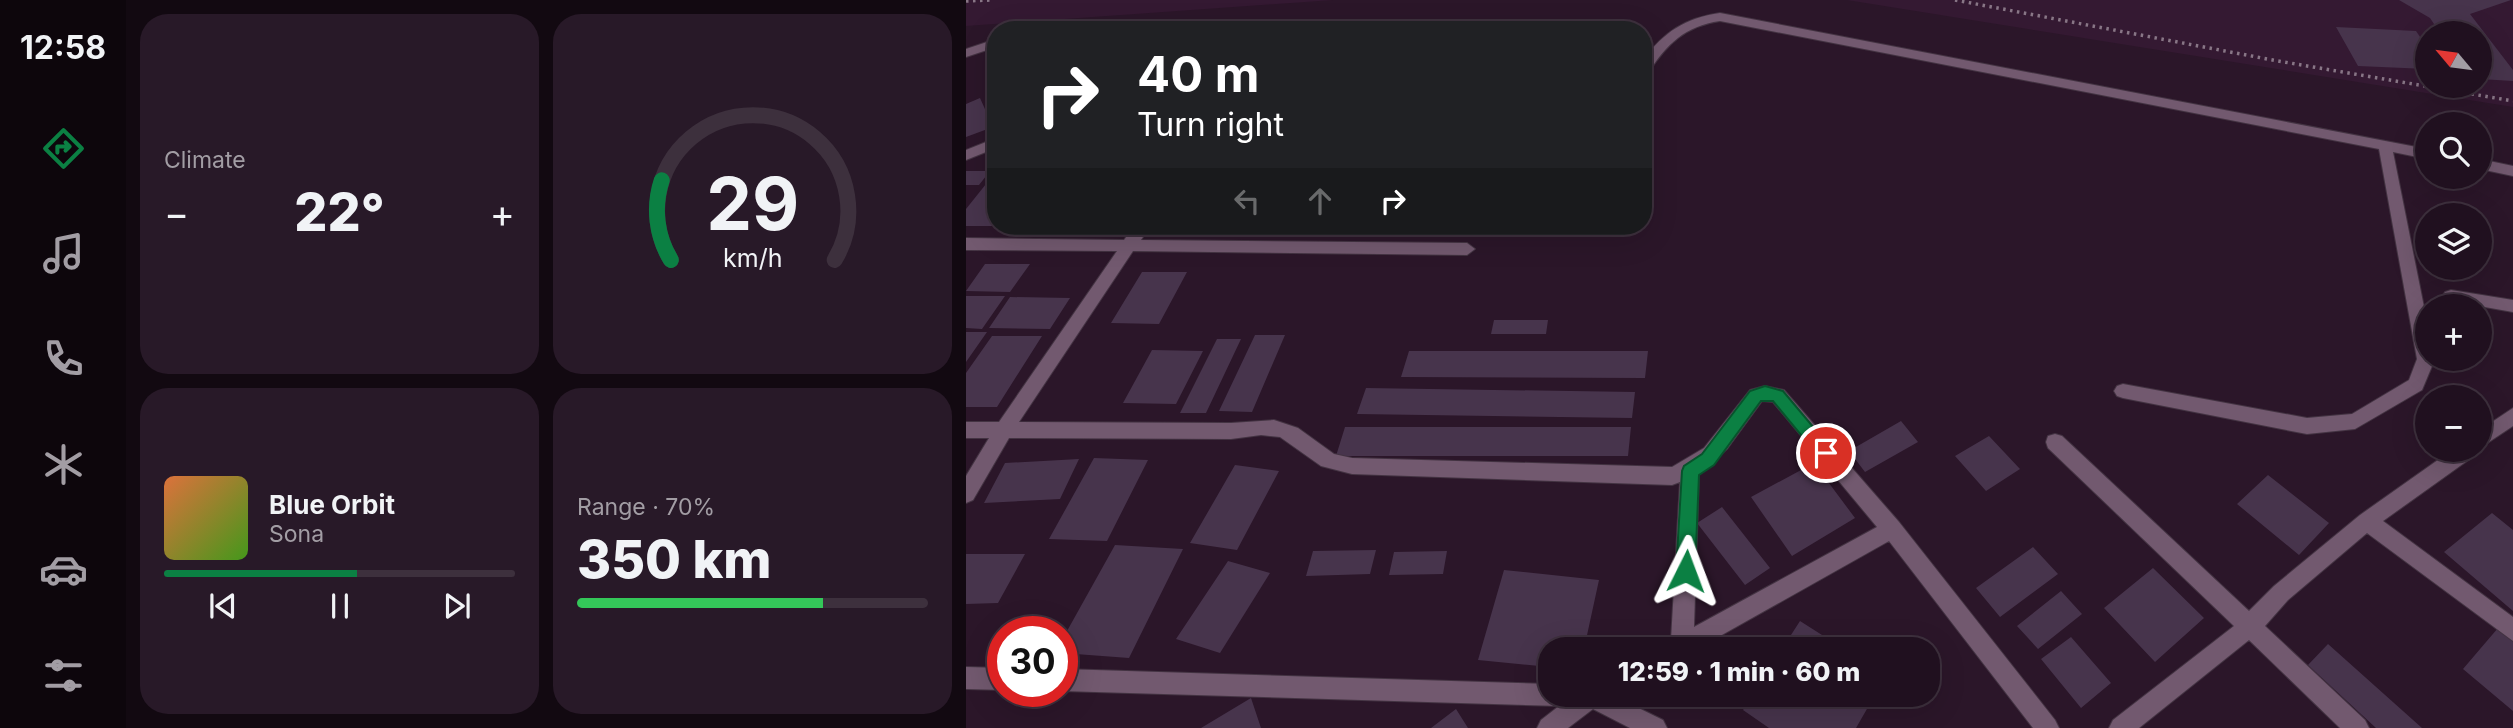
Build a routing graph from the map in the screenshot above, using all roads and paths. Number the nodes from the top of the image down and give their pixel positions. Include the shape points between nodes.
1 (991, 0) edge
2 (1955, 0) edge
3 (966, 1) edge
4 (987, 46) edge
5 (966, 53) edge
6 (1652, 57) edge
7 (2513, 101) edge
8 (2385, 146) junction
9 (987, 147) edge
10 (2415, 152) edge
11 (966, 155) edge
12 (2492, 167) edge
13 (2513, 171) edge
14 (1136, 235) edge
15 (966, 244) edge
16 (1128, 247) junction
17 (1467, 249) dead end
18 (2492, 303) edge
19 (2513, 306) edge
20 (2123, 391) dead end
21 (2513, 416) edge
22 (966, 430) edge
23 (1004, 430) junction
24 (2492, 431) edge
25 (2055, 442) dead end
26 (2450, 462) edge
27 (1690, 471) junction
28 (966, 494) edge
29 (2367, 522) junction
30 (1892, 529) junction
31 (2249, 627) junction
32 (2513, 630) edge
33 (1680, 637) edge
34 (1697, 637) edge
35 (966, 677) edge
36 (987, 678) edge
37 (1078, 680) edge
38 (1538, 694) edge
39 (1577, 707) edge
40 (1613, 707) edge
41 (1549, 728) edge
42 (1655, 728) edge
43 (2047, 728) edge
44 (2121, 728) edge
45 (2357, 728) edge

1 - 3 path
2 - 7 path
4 - 5 street
6 - 8 street via 1666,37 1699,19 1720,17
8 - 10 street
8 - 20 street via 2426,359 2416,385 2355,421 2306,426
9 - 11 street
12 - 13 street
14 - 16 street
15 - 16 street
16 - 17 street
16 - 23 street
18 - 19 street
21 - 24 street
22 - 23 street
23 - 27 street via 1231,431 1264,427 1280,429 1319,456 1352,466 1672,476
23 - 28 street
25 - 31 street
26 - 29 street
27 - 30 street via 1708,460 1756,396 1777,395
27 - 33 street
29 - 31 street via 2281,593
29 - 32 street
30 - 34 street
30 - 43 street
31 - 44 street
31 - 45 street
35 - 36 street
37 - 38 street
39 - 41 street
40 - 42 street

